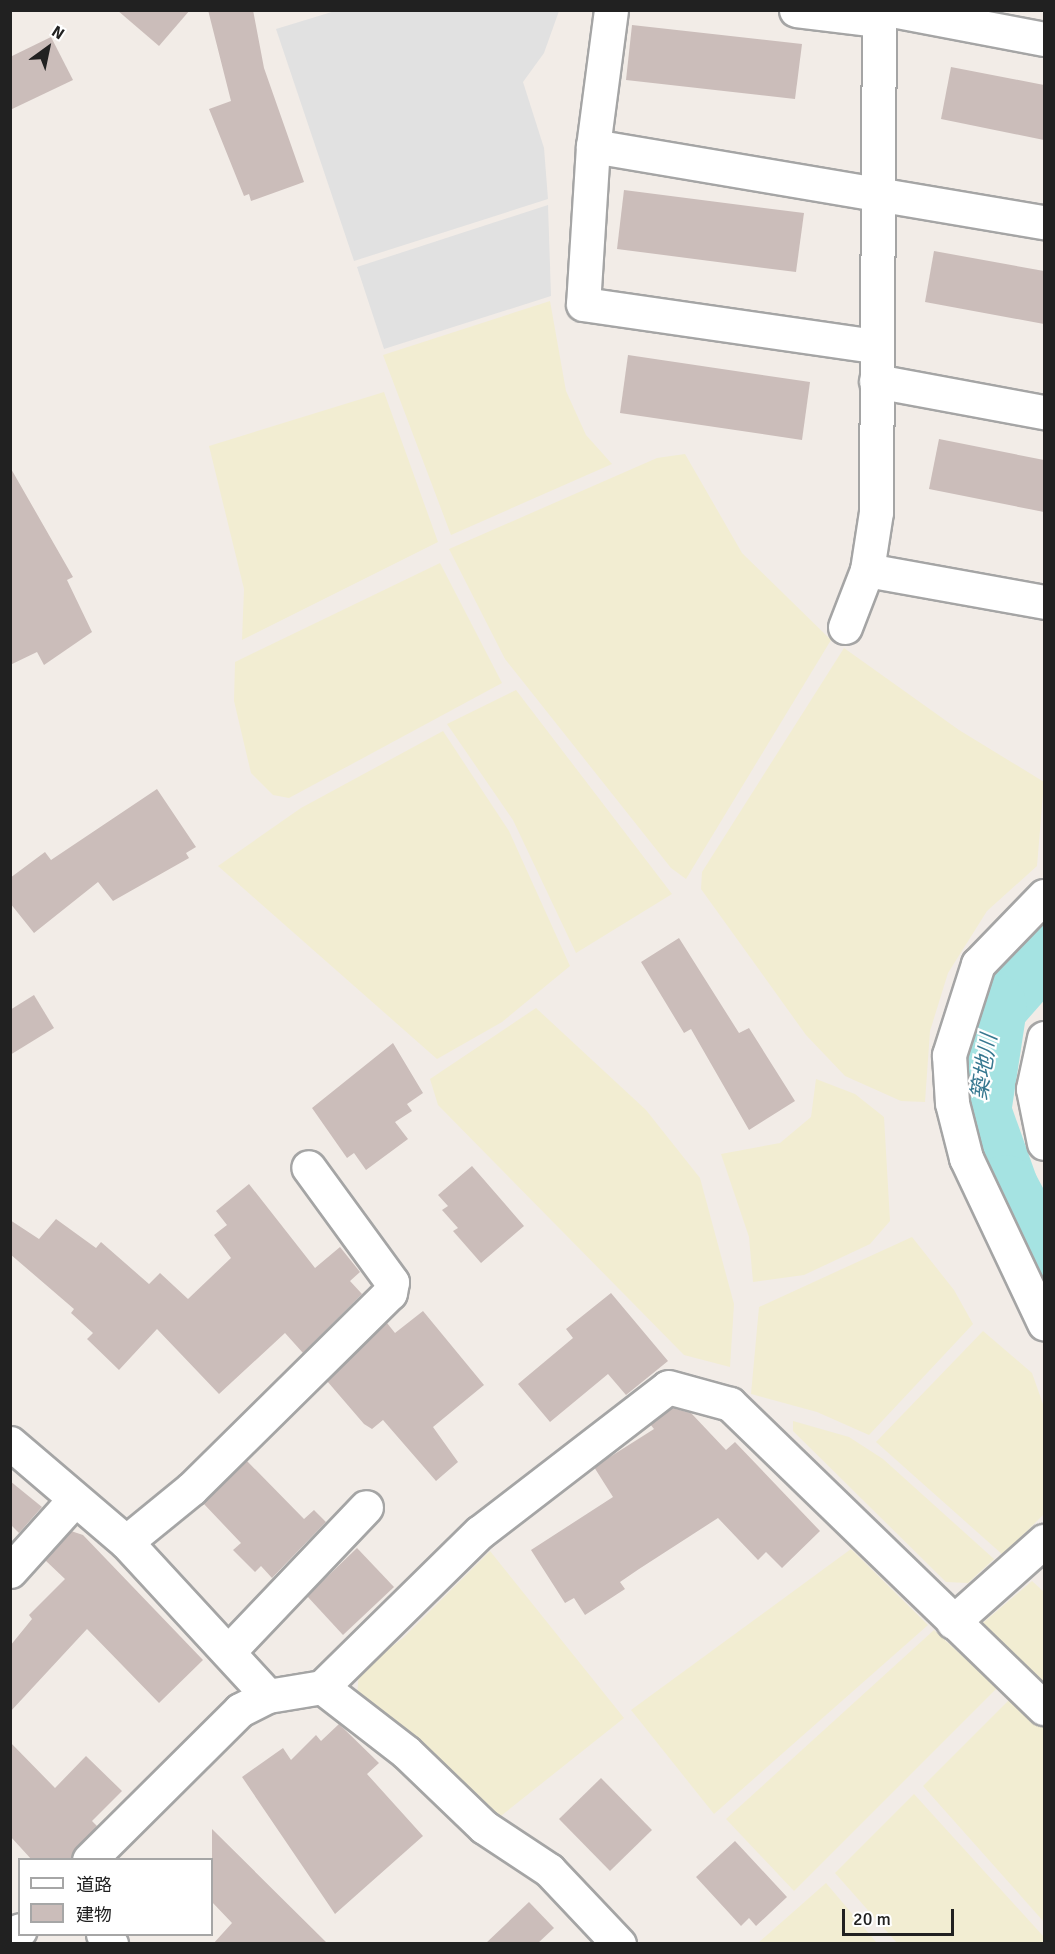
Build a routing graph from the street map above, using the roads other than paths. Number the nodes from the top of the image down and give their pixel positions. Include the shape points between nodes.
1 (611, 10) edge
2 (796, 10) edge
3 (883, 14) edge
4 (1044, 39) edge
5 (594, 146) junction
6 (875, 190) junction
7 (1044, 222) edge
8 (876, 346) junction
9 (876, 381) junction
10 (1044, 412) edge
11 (867, 570) junction
12 (1044, 602) edge
13 (845, 627) dead end
14 (1044, 896) edge
15 (1044, 1038) edge
16 (1044, 1143) edge
17 (308, 1167) dead end
18 (1044, 1323) edge
19 (10, 1443) edge
20 (73, 1501) junction
21 (366, 1507) dead end
22 (1044, 1541) edge
23 (126, 1542) junction
24 (10, 1571) edge
25 (953, 1622) junction
26 (228, 1652) junction
27 (322, 1688) junction
28 (268, 1696) junction
29 (1044, 1708) edge
30 (91, 1858) edge
31 (619, 1944) edge

1 - 5 street
2 - 3 street
3 - 4 street
3 - 6 street
5 - 6 street
5 - 8 street via 584,304
6 - 7 street
6 - 8 street
8 - 9 street
9 - 10 street
9 - 11 street via 876,512
11 - 12 street
11 - 13 street
14 - 18 street via 978,964 950,1055 952,1103 966,1158
15 - 16 street via 1033,1089
17 - 23 street via 392,1282 390,1293 191,1489
19 - 20 street
20 - 23 street
20 - 24 street
21 - 26 street
22 - 25 street
23 - 26 street
25 - 27 street via 730,1404 668,1387 480,1532
25 - 29 street
26 - 28 street
27 - 28 street
27 - 31 street via 406,1752 484,1827 549,1870
28 - 30 street via 240,1710

